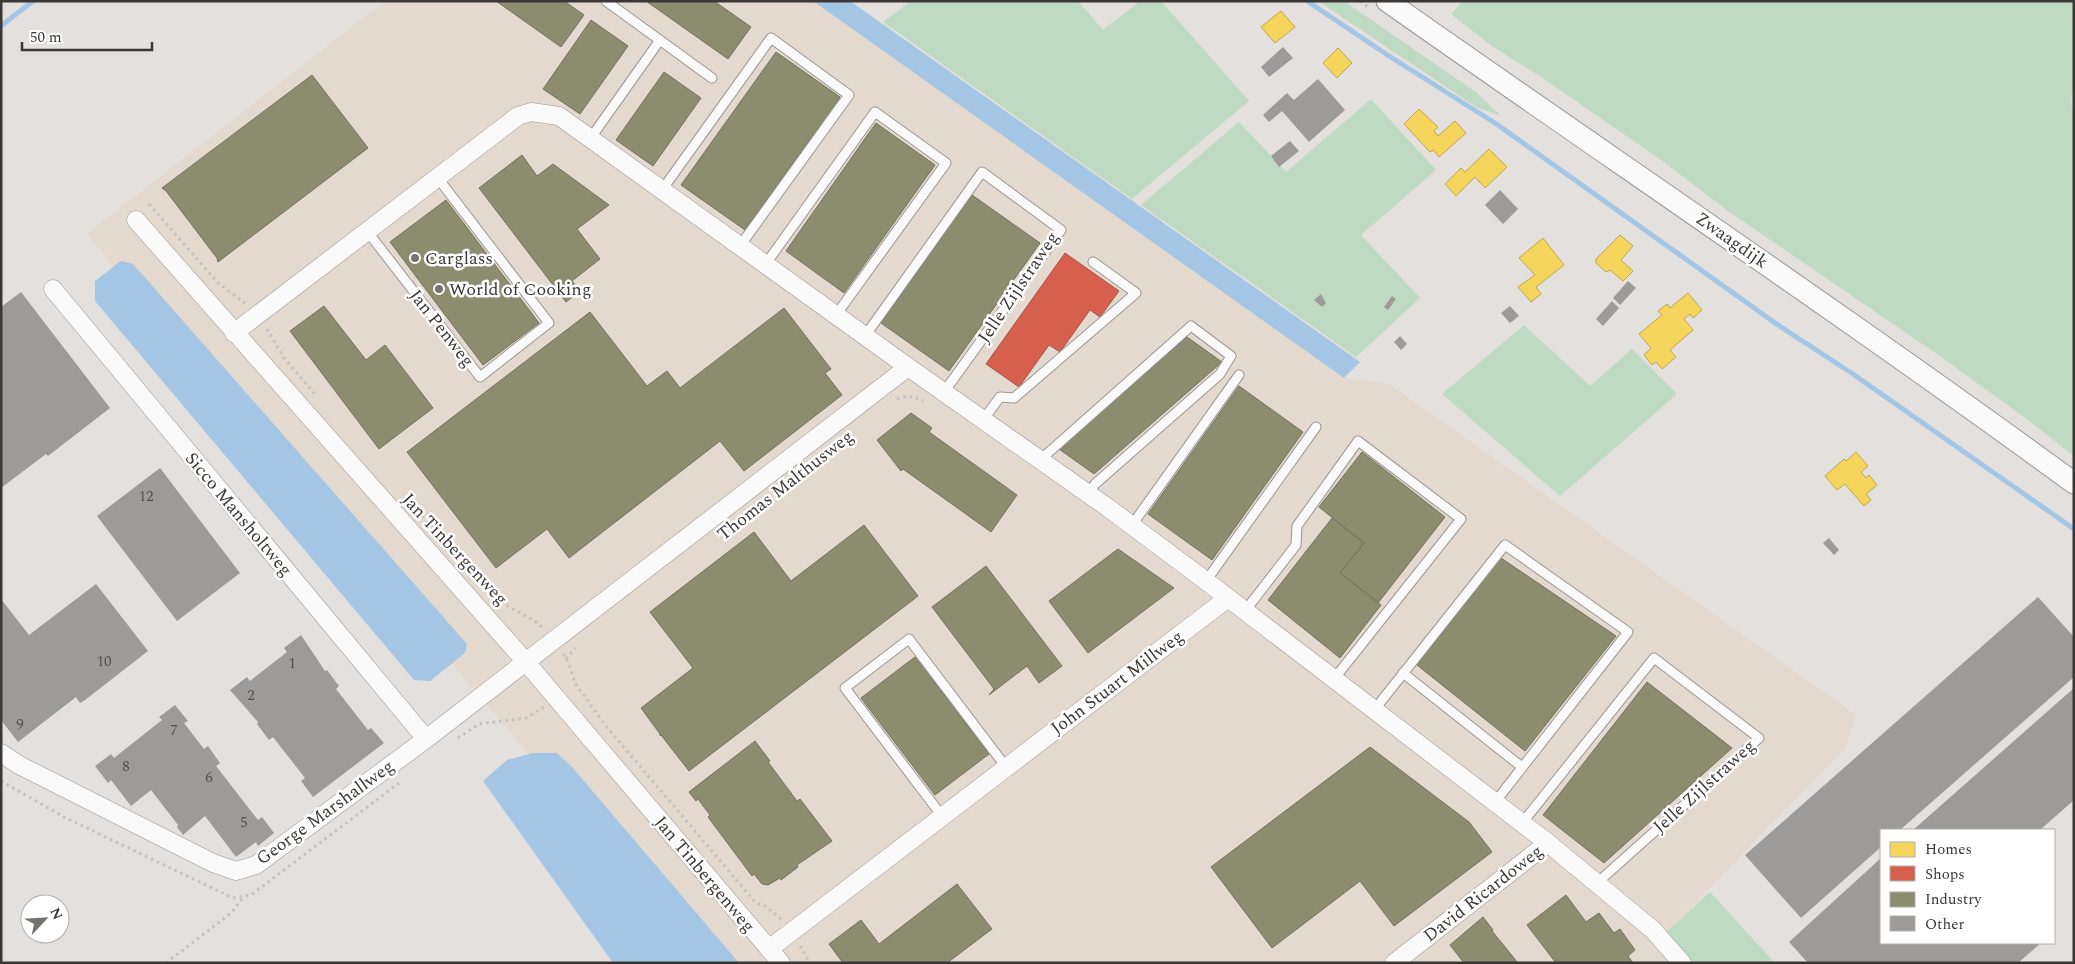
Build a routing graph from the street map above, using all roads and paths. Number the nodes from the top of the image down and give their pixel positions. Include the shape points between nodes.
1 (606, 1) edge
2 (1387, 1) edge
3 (660, 40) junction
4 (712, 78) dead end
5 (590, 139) junction
6 (437, 177) junction
7 (662, 190) junction
8 (149, 204) dead end
9 (136, 220) dead end
10 (367, 231) junction
11 (740, 246) junction
12 (1093, 262) dead end
13 (765, 265) junction
14 (53, 289) dead end
15 (836, 315) junction
16 (256, 316) junction
17 (234, 333) junction
18 (864, 336) junction
19 (908, 367) junction
20 (1239, 376) dead end
21 (944, 392) junction
22 (896, 400) dead end
23 (321, 401) dead end
24 (926, 402) dead end
25 (984, 420) junction
26 (1316, 427) dead end
27 (1040, 460) junction
28 (2074, 483) edge
29 (1088, 494) junction
30 (409, 501) dead end
31 (1132, 525) junction
32 (1206, 581) junction
33 (1228, 598) junction
34 (1245, 611) junction
35 (552, 640) junction
36 (582, 642) dead end
37 (566, 659) junction
38 (525, 661) junction
39 (1404, 674) junction
40 (1334, 679) junction
41 (575, 683) junction
42 (557, 698) junction
43 (1375, 709) junction
44 (426, 739) junction
45 (457, 739) dead end
46 (1, 754) edge
47 (1006, 767) junction
48 (1522, 767) junction
49 (406, 778) dead end
50 (1, 781) edge
51 (1496, 801) junction
52 (942, 816) junction
53 (1523, 822) junction
54 (1548, 842) junction
55 (1597, 883) junction
56 (243, 898) junction
57 (792, 932) junction
58 (769, 949) junction
59 (166, 963) edge
60 (781, 963) edge
61 (810, 963) edge
62 (1394, 963) edge
63 (1682, 963) edge

1 - 3 lane
2 - 28 street, Zwaagdijk via 1710,224
3 - 4 lane
3 - 5 lane
5 - 6 street via 559,116 531,112 518,116
5 - 7 street
6 - 10 street
6 - 10 lane, Jan Penweg via 549,323 480,376
7 - 11 street
7 - 11 lane via 771,38 850,95
8 - 16 path via 218,283 235,294
9 - 17 street, Jan Tinbergenweg
10 - 16 street
11 - 13 street
12 - 25 lane via 1136,293 1014,398 1000,397
13 - 15 street
13 - 15 lane via 875,112 946,163
14 - 44 street, Sicco Mansholtweg
15 - 18 street
16 - 17 street
16 - 23 path via 284,358
17 - 38 street, Jan Tinbergenweg
18 - 19 street
18 - 21 lane, Jelle Zijlstraweg via 982,172 1061,230
19 - 21 street
19 - 35 street, Thomas Malthusweg
20 - 31 lane
21 - 25 street
22 - 24 path via 914,396
25 - 27 street
26 - 32 lane
27 - 29 street
27 - 29 lane via 1191,326 1231,356 1220,374 1095,484
29 - 31 street
30 - 35 path, Jan Tinbergenweg via 506,605 538,623
31 - 32 street
32 - 33 street
33 - 34 street
33 - 47 street, John Stuart Millweg
34 - 40 street
34 - 40 lane via 1296,545 1297,526 1358,441 1461,519
35 - 37 path, Jan Tinbergenweg
35 - 38 street, Thomas Malthusweg
36 - 37 path
37 - 41 path, Jan Tinbergenweg
38 - 42 street, Jan Tinbergenweg
38 - 44 street, George Marshallweg
39 - 43 lane
39 - 48 lane
39 - 48 lane via 1505,545 1628,632
40 - 43 street
41 - 42 path
41 - 57 path, Jan Tinbergenweg via 605,725 756,903 777,915
42 - 45 path via 526,718 479,724
42 - 58 street, Jan Tinbergenweg
43 - 51 street
44 - 46 street, George Marshallweg via 256,865 236,871 204,858
47 - 52 street, John Stuart Millweg
47 - 52 lane via 909,639 845,688
48 - 51 lane
49 - 56 path, George Marshallweg
50 - 56 path via 66,818 233,898
51 - 53 street
52 - 57 street, John Stuart Millweg
53 - 54 street
53 - 55 lane, Jelle Zijlstraweg via 1654,658 1758,738
54 - 55 street
54 - 62 street, David Ricardoweg
55 - 63 street via 1653,930
56 - 59 path, George Marshallweg via 231,914
57 - 58 street, John Stuart Millweg
57 - 61 path, Jan Tinbergenweg
58 - 60 street, Jan Tinbergenweg

